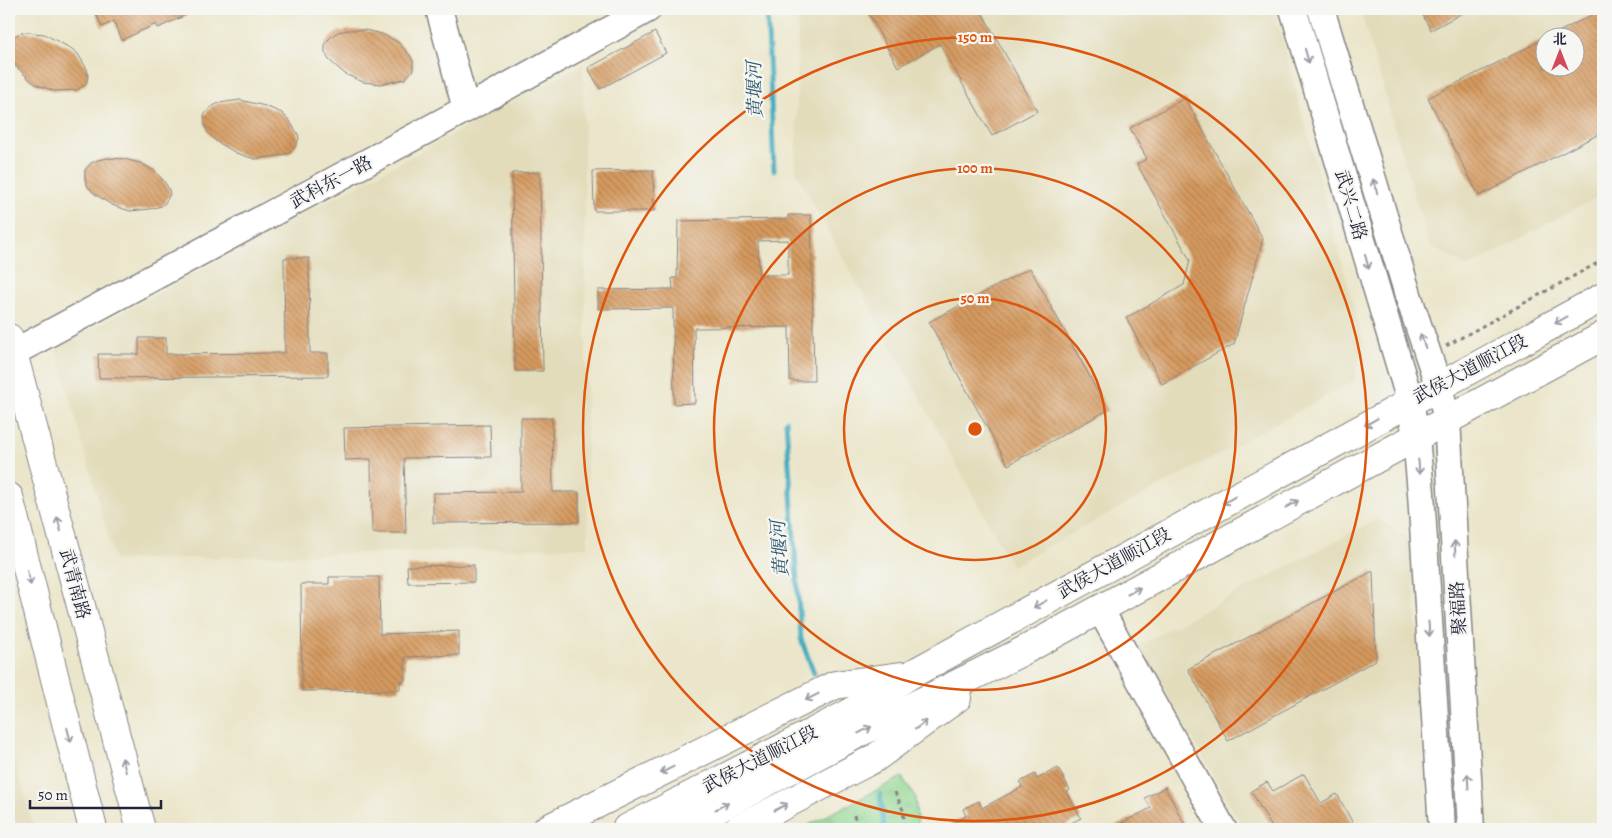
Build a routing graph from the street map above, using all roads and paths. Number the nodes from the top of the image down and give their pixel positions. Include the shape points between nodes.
1 (439, 9) edge
2 (648, 9) edge
3 (1293, 9) edge
4 (1321, 9) edge
5 (466, 109) junction
6 (1603, 260) edge
7 (1603, 297) edge
8 (1603, 336) edge
9 (10, 349) edge
10 (1428, 356) junction
11 (1439, 387) junction
12 (1410, 401) junction
13 (1447, 420) junction
14 (1416, 437) junction
15 (9, 497) edge
16 (1100, 609) junction
17 (1023, 651) junction
18 (910, 675) junction
19 (895, 792) dead end
20 (854, 815) dead end
21 (93, 829) edge
22 (141, 829) edge
23 (547, 829) edge
24 (626, 829) edge
25 (679, 829) edge
26 (738, 829) edge
27 (857, 829) edge
28 (905, 829) edge
29 (1223, 829) edge
30 (1442, 829) edge
31 (1471, 829) edge

1 - 5 street
2 - 5 street, 武科东一路
3 -> 12 street, 武兴二路
10 -> 4 street, 聚福路
5 - 9 street, 武科东一路
6 - 10 path
7 -> 11 main road, 武侯大道顺江段
8 - 13 main road, 武侯大道顺江段
22 -> 9 main road, 武青南路
10 - 11 street, 聚福路
11 - 12 main road, 武侯大道顺江段
11 - 13 street, 聚福路
12 - 14 street, 武兴二路
12 -> 18 main road, 武侯大道顺江段
13 - 14 main road, 武侯大道顺江段
31 -> 13 street, 聚福路
16 -> 14 main road, 武侯大道顺江段
14 -> 30 street, 武兴二路
15 -> 21 main road
16 - 17 main road, 武侯大道顺江段
16 - 29 street
25 -> 17 main road, 武侯大道顺江段
26 -> 17 main road via 875,758
18 -> 23 main road via 835,685
18 - 24 main road, 武侯大道顺江段 via 848,714
19 - 28 path via 903,810
20 - 27 path

